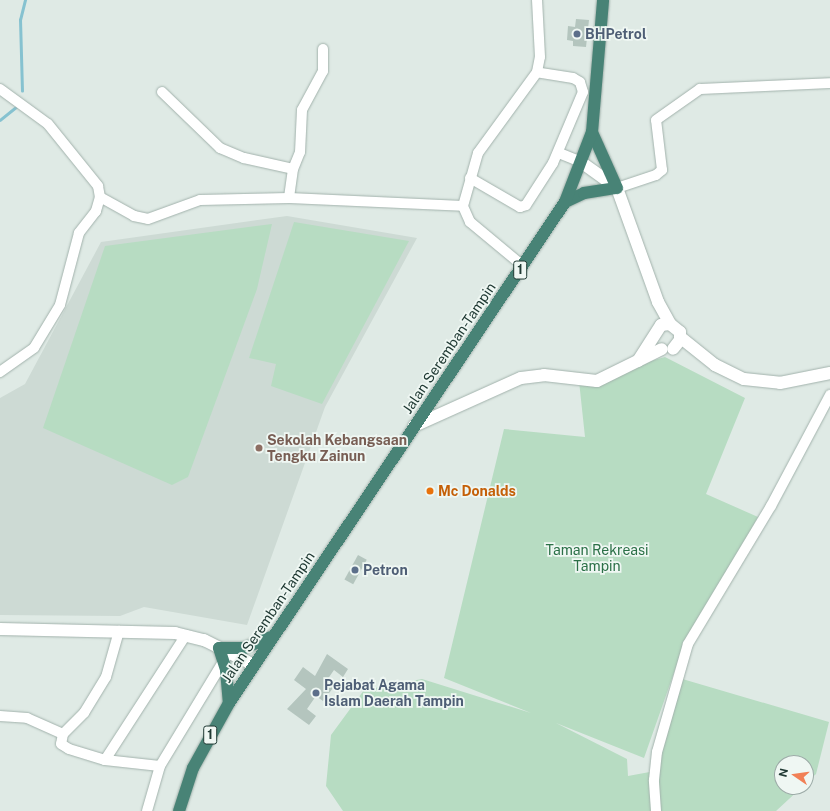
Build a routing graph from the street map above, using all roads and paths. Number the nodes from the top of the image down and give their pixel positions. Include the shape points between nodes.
1 (537, 0) edge
2 (604, 0) edge
3 (323, 49) dead end
4 (537, 72) junction
5 (830, 83) edge
6 (0, 89) edge
7 (162, 92) dead end
8 (592, 132) junction
9 (559, 153) junction
10 (582, 162) junction
11 (293, 169) junction
12 (470, 178) junction
13 (616, 188) junction
14 (100, 197) junction
15 (289, 198) junction
16 (565, 202) junction
17 (463, 206) junction
18 (523, 266) junction
19 (658, 302) junction
20 (670, 324) junction
21 (655, 332) junction
22 (680, 336) junction
23 (667, 349) junction
24 (696, 352) junction
25 (637, 362) junction
26 (0, 372) edge
27 (830, 373) edge
28 (830, 395) edge
29 (414, 426) junction
30 (0, 628) edge
31 (118, 631) junction
32 (186, 636) junction
33 (272, 637) junction
34 (225, 654) junction
35 (251, 668) junction
36 (229, 703) junction
37 (0, 716) edge
38 (62, 739) junction
39 (105, 760) junction
40 (160, 766) junction
41 (147, 811) edge
42 (179, 811) edge
43 (656, 811) edge

1 - 4 street via 540,57
2 - 8 highway, Jalan Seremban-Tampin / 1
3 - 11 street via 323,71 304,103 300,152
4 - 9 street via 573,78 580,82 583,92
4 - 12 street via 478,153
5 - 13 street via 700,89 656,120 662,170 656,176
6 - 14 street via 48,124 98,186
7 - 11 street via 220,148 244,158
8 - 10 highway, Jalan Seremban-Tampin / 1
8 - 13 highway
9 - 10 street
9 - 12 street via 526,205 512,204
10 - 13 street
10 - 16 highway, Jalan Seremban-Tampin / 1
11 - 15 street
12 - 17 street
13 - 16 highway via 584,193
13 - 19 street
14 - 15 street via 134,216 148,219 200,200
14 - 26 street via 96,211 79,233 60,305 34,348
15 - 17 street
16 - 18 highway, Jalan Seremban-Tampin / 1
17 - 18 street via 470,222
18 - 29 highway, Jalan Seremban-Tampin / 1
19 - 20 street
19 - 21 street
20 - 21 street
20 - 22 street via 678,328
21 - 23 street
21 - 25 street
22 - 23 street
22 - 24 street
23 - 24 street
23 - 25 street
24 - 27 street via 722,369 763,383
25 - 29 street via 597,381 544,375 522,378
28 - 43 street via 771,506 688,644 657,752 654,780
29 - 33 highway, Jalan Seremban-Tampin / 1
30 - 31 street
31 - 32 street
31 - 38 street via 106,677 84,713
32 - 34 street
32 - 39 street
33 - 34 highway
33 - 35 highway, Jalan Seremban-Tampin / 1
34 - 35 street
34 - 36 highway
34 - 40 street
35 - 36 highway, Jalan Seremban-Tampin / 1
36 - 42 highway, Jalan Seremban-Tampin / 1 via 193,768
37 - 38 street via 27,718
38 - 39 street
39 - 40 street
40 - 41 street

